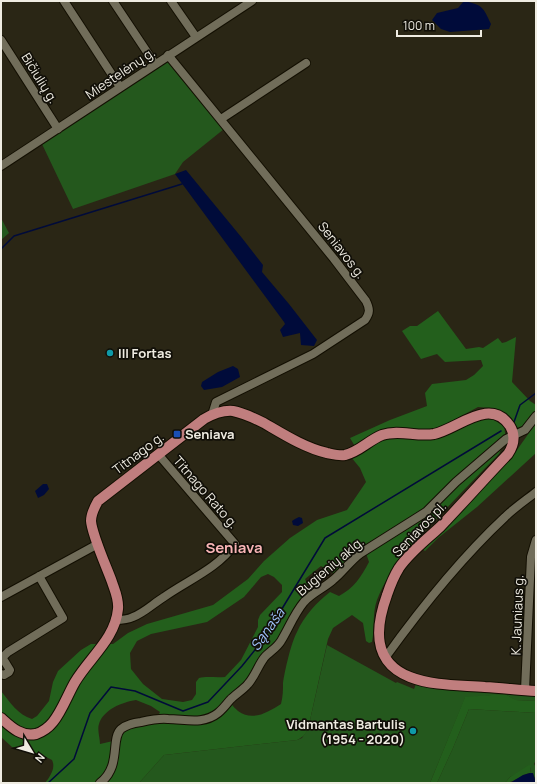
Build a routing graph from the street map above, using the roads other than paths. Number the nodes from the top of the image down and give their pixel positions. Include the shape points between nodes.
1 (64, 1) edge
2 (113, 1) edge
3 (171, 1) edge
4 (252, 1) edge
5 (196, 38) junction
6 (1, 40) edge
7 (168, 55) junction
8 (306, 63) dead end
9 (154, 64) junction
10 (120, 87) junction
11 (221, 119) junction
12 (58, 129) junction
13 (1, 166) edge
14 (212, 415) junction
15 (536, 416) edge
16 (514, 436) junction
17 (158, 454) junction
18 (536, 492) edge
19 (536, 540) edge
20 (98, 544) junction
21 (38, 576) junction
22 (1, 597) edge
23 (115, 620) junction
24 (1, 658) edge
25 (385, 658) junction
26 (1, 674) edge
27 (526, 690) junction
28 (536, 691) edge
29 (1, 718) edge
30 (100, 783) edge

1 - 10 street
2 - 9 street
3 - 5 street
4 - 5 street, Miestelėnų g.
5 - 7 street, Miestelėnų g.
6 - 12 street, Bičiulių g.
7 - 9 street, Miestelėnų g.
7 - 11 street, Seniavos g.
8 - 11 street
9 - 10 street, Miestelėnų g.
10 - 12 street, Miestelėnų g.
11 - 14 street, Seniavos g. via 334,258 366,301 369,312 365,320 313,354 216,402
12 - 13 street, Miestelėnų g.
14 - 16 main road, Titnago g. via 232,411 249,416 304,445 338,455 354,451 382,435 396,432 433,434 482,413 499,416 506,421
14 - 17 main road, Titnago g.
15 - 16 street, Bugienių aklg. via 525,430
16 - 25 main road, Seniavos pl. via 513,446 508,454 399,568 379,621 379,641
16 - 30 street, Bugienių aklg. via 506,439 426,512 354,558 335,579 306,600 293,616 280,642 265,657 248,685 217,714 192,721 155,719 129,724 118,732 111,771
17 - 20 main road, Titnago g. via 98,502 91,522
17 - 23 street, Titnago Rato g. via 235,544 229,554 203,574 135,617
18 - 25 street via 484,537
19 - 27 street, K. Jauniaus g. via 531,557
20 - 21 street
20 - 23 main road, Titnago g. via 117,595 118,608
21 - 22 street
21 - 24 street via 63,618
23 - 29 main road, Titnago g. via 105,643 76,680 54,721 45,729 36,734 26,734 13,729
24 - 26 street via 10,670 4,675
25 - 27 main road, Seniavos pl. via 399,672 422,681
27 - 28 main road, Seniavos pl.

